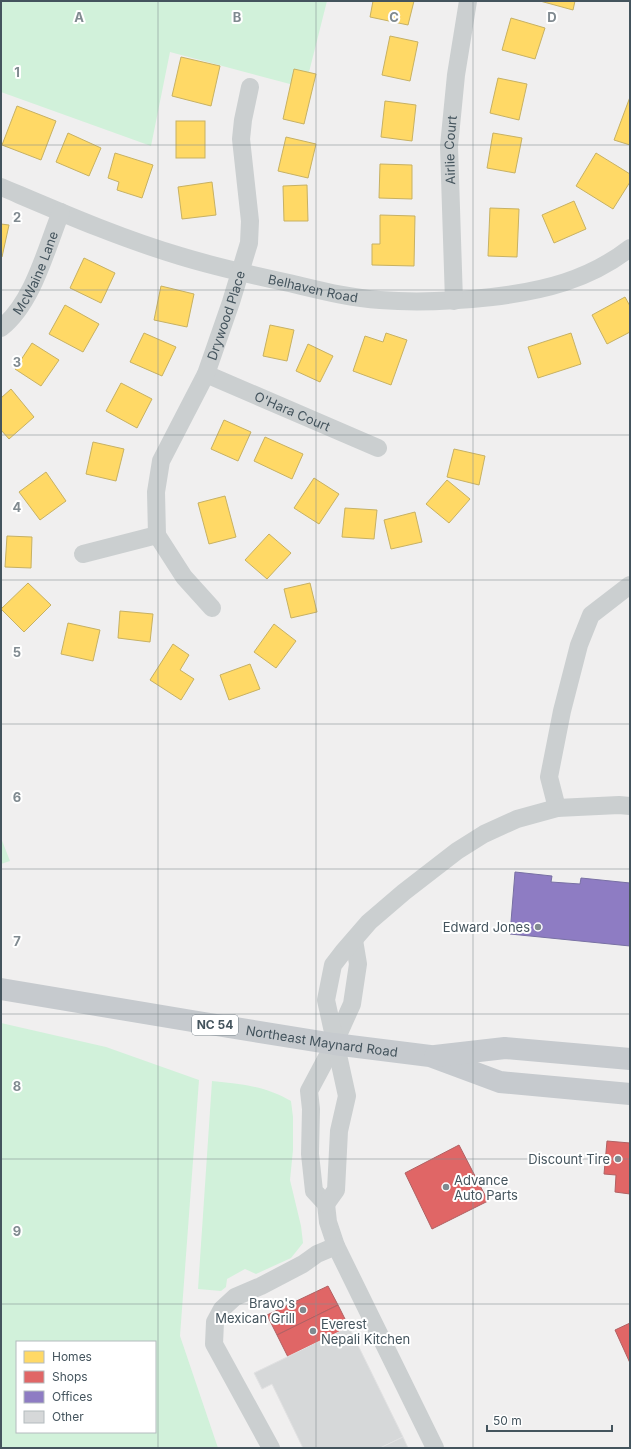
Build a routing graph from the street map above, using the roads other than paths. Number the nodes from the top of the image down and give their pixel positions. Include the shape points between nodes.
1 (468, 1) edge
2 (250, 86) dead end
3 (1, 187) edge
4 (61, 212) junction
5 (630, 248) edge
6 (241, 273) junction
7 (454, 301) junction
8 (1, 328) edge
9 (206, 374) junction
10 (378, 448) dead end
11 (157, 535) junction
12 (83, 554) dead end
13 (630, 585) edge
14 (212, 608) dead end
15 (630, 806) edge
16 (557, 808) junction
17 (354, 940) junction
18 (1, 988) edge
19 (334, 1044) junction
20 (430, 1056) junction
21 (630, 1059) edge
22 (630, 1094) edge
23 (326, 1204) junction
24 (336, 1246) junction
25 (271, 1448) edge
26 (435, 1448) edge

1 - 7 street, Airlie Court via 456,75 450,146
2 - 6 street, Drywood Place via 242,120 241,139 250,221 249,243
3 - 4 street, Belhaven Road
4 - 6 street, Belhaven Road via 172,254
4 - 8 street, McWaine Lane via 31,288 20,309
5 - 7 street, Belhaven Road via 578,278 521,293
6 - 7 street, Belhaven Road via 341,295 378,300
6 - 9 street, Drywood Place
9 - 10 street, O'Hara Court
9 - 11 street, Drywood Place via 161,461 156,492
11 - 12 street
11 - 14 street via 184,577
13 - 16 street via 591,615 579,645 549,777
15 - 16 street
16 - 17 street via 517,819 456,850 369,922
17 - 19 street via 358,964 352,1004
17 - 19 street via 333,965 326,1000
18 - 19 main road, Northeast Maynard Road / NC 54
19 - 20 main road, Northeast Maynard Road / NC 54
19 - 23 street via 347,1096 339,1131 336,1190
19 - 23 street via 309,1091 310,1154 314,1191
20 - 21 main road, Northeast Maynard Road / NC 54 via 506,1048
20 - 22 main road, Northeast Maynard Road / NC 54 via 500,1082
23 - 24 street via 328,1222
24 - 25 street via 235,1297 222,1309 215,1322 214,1344
24 - 26 street

